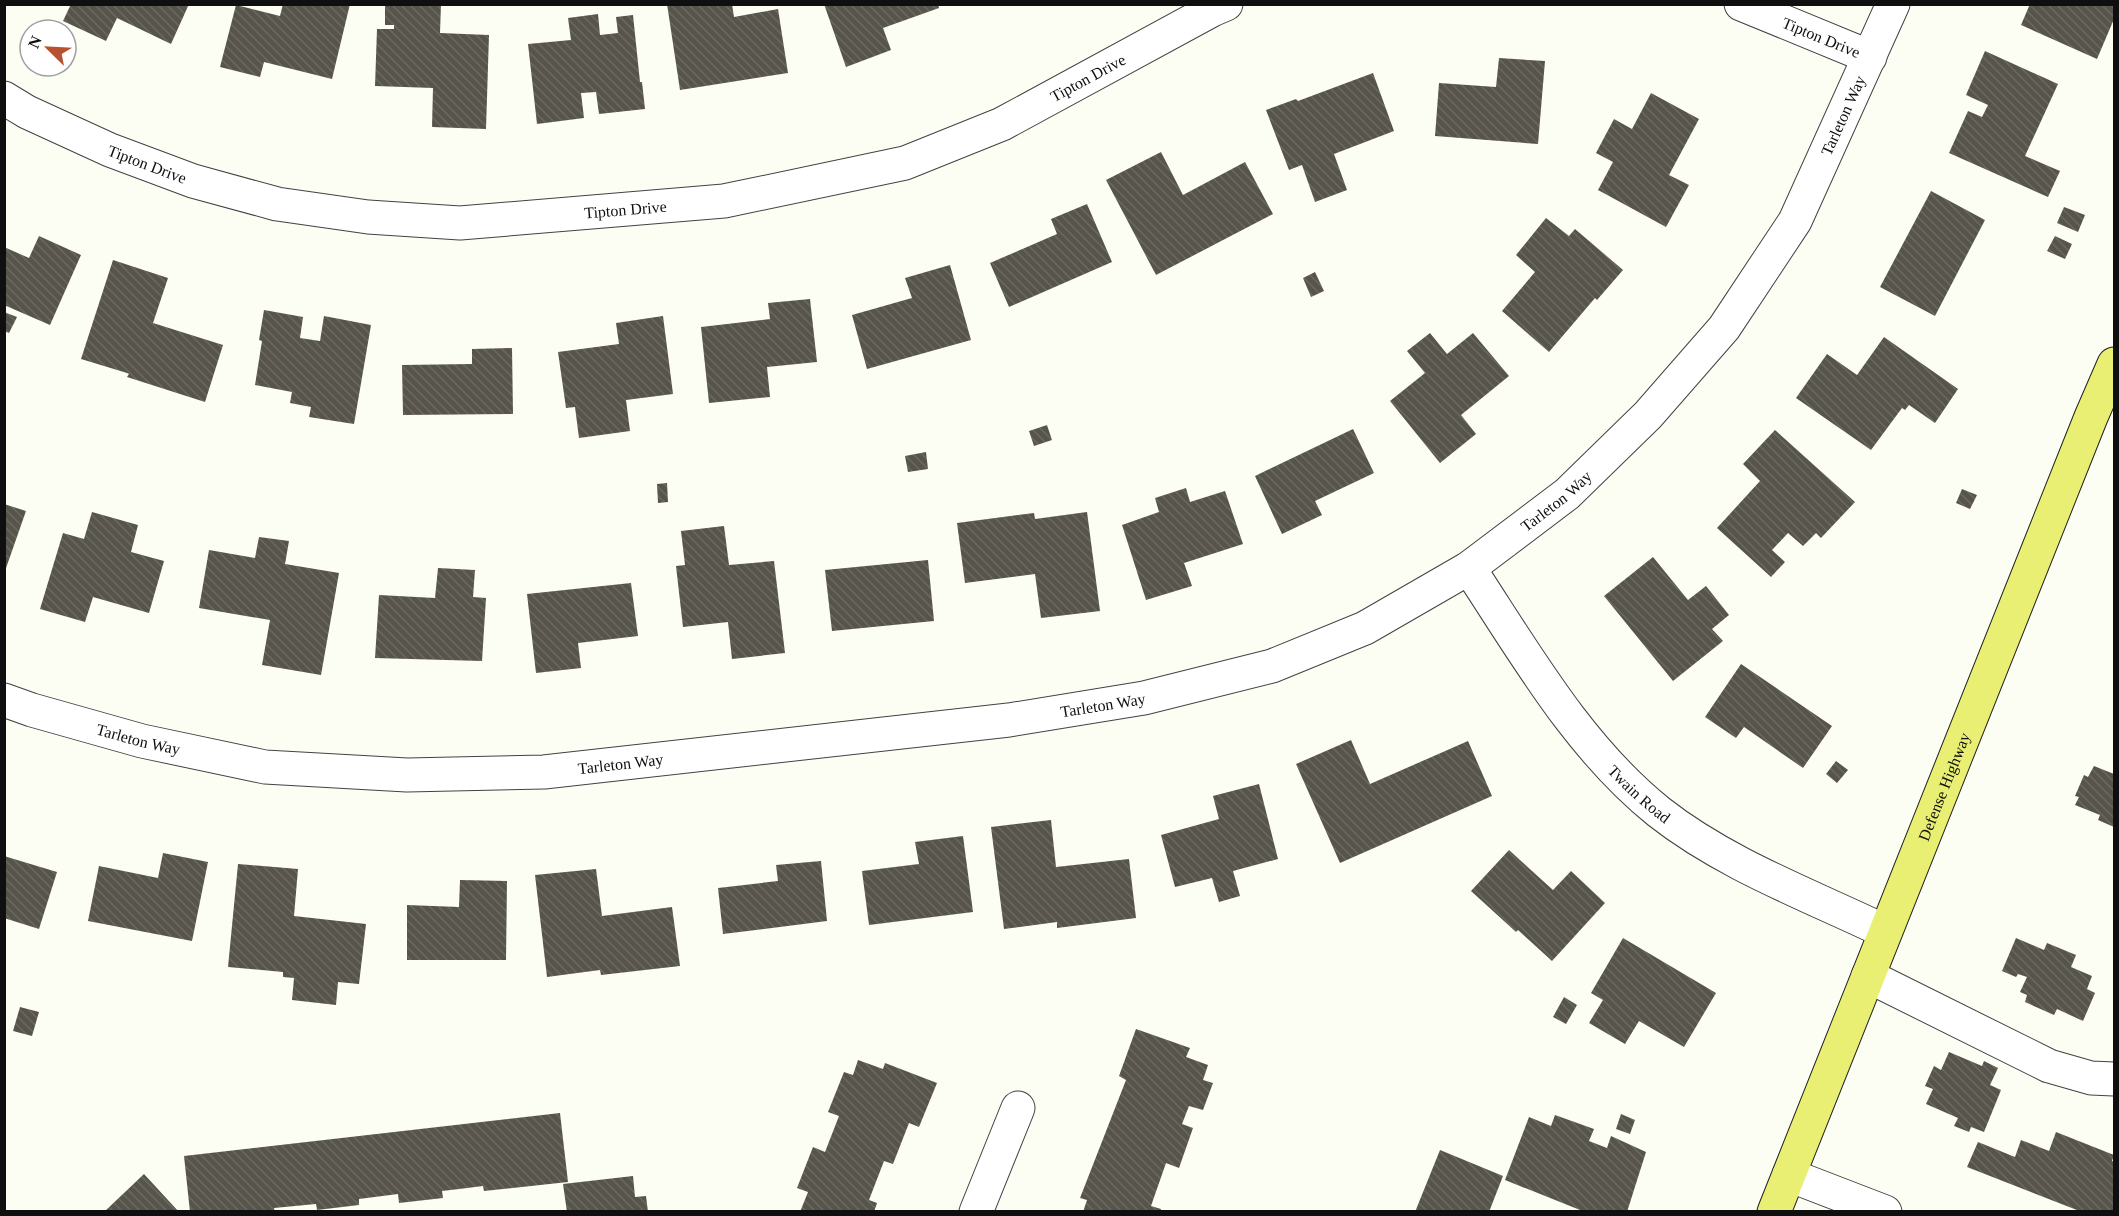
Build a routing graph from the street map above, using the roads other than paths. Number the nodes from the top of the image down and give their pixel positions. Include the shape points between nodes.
1 (1226, 4) edge
2 (1740, 4) edge
3 (1893, 4) edge
4 (1870, 57) junction
5 (4, 98) edge
6 (2115, 364) edge
7 (1469, 568) junction
8 (4, 700) edge
9 (1884, 931) junction
10 (1868, 976) junction
11 (2115, 1079) edge
12 (1018, 1108) dead end
13 (1789, 1175) junction
14 (976, 1212) edge
15 (1774, 1212) edge
16 (1885, 1212) edge

1 - 5 street, Tipton Drive via 1002,124 905,163 724,201 460,224 276,204 193,181 110,150
2 - 4 street, Tipton Drive
3 - 4 street, Tarleton Way
4 - 7 street, Tarleton Way via 1795,221 1724,328 1648,415 1567,494
6 - 9 main road, Defense Highway
7 - 8 street, Tarleton Way via 1365,628 1282,662 1144,698 1009,720 544,772 408,775 265,767 142,741
7 - 9 street, Twain Road via 1559,703 1603,759 1659,812 1721,854
9 - 10 main road, Defense Highway
10 - 11 street via 2049,1066 2091,1078
10 - 13 main road, Defense Highway
12 - 14 street
13 - 15 main road, Defense Highway
13 - 16 street

